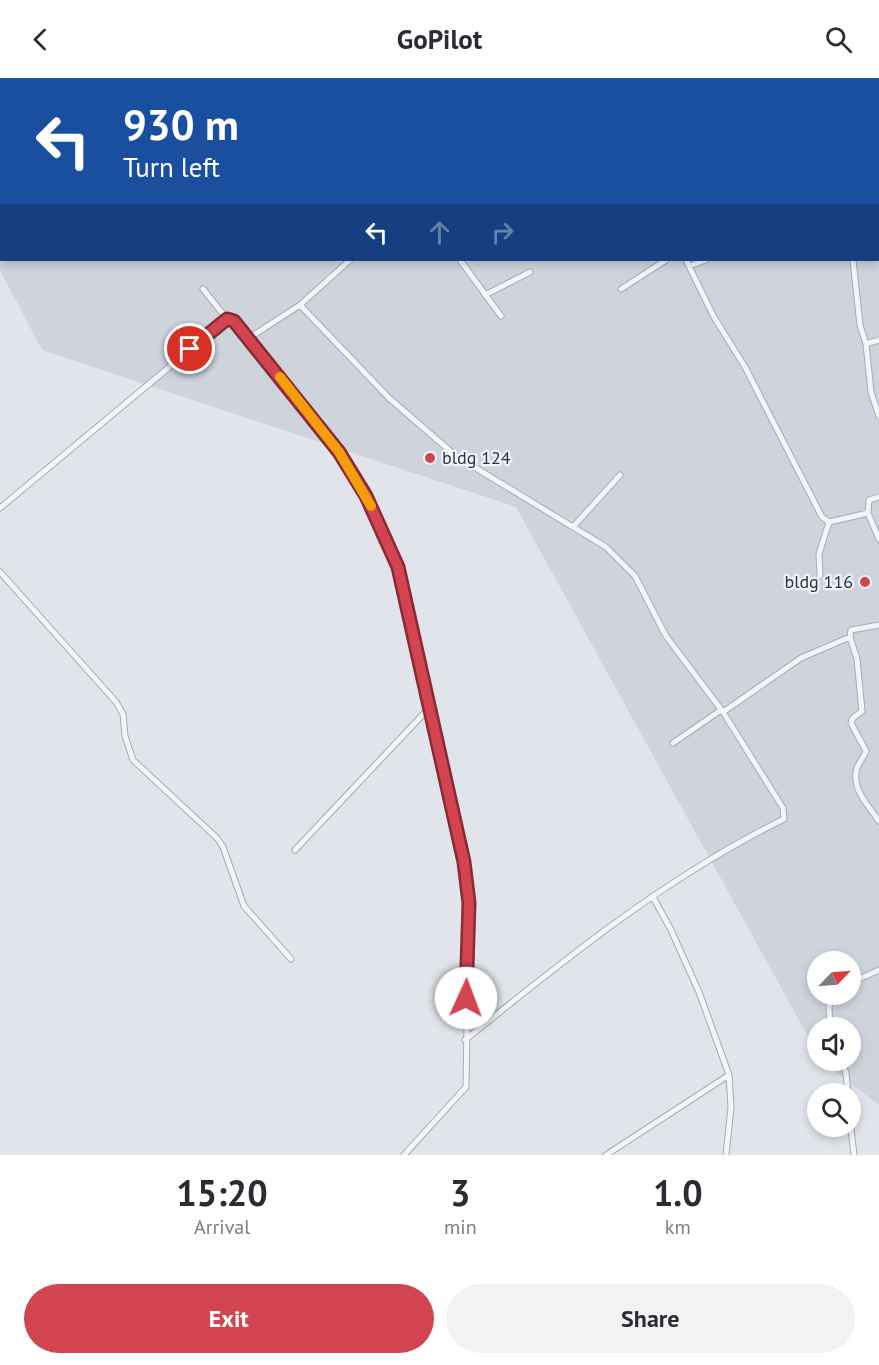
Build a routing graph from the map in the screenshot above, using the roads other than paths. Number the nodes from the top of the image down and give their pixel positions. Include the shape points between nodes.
1 (349, 261) edge
2 (461, 261) edge
3 (664, 261) edge
4 (686, 261) edge
5 (703, 261) edge
6 (853, 261) edge
7 (689, 266) junction
8 (530, 272) dead end
9 (203, 289) dead end
10 (621, 289) dead end
11 (485, 295) junction
12 (300, 305) junction
13 (501, 316) dead end
14 (227, 319) junction
15 (249, 338) junction
16 (879, 340) edge
17 (866, 344) junction
18 (879, 416) edge
19 (620, 475) dead end
20 (879, 497) edge
21 (0, 508) edge
22 (868, 513) junction
23 (829, 522) junction
24 (573, 527) junction
25 (879, 539) edge
26 (0, 572) edge
27 (820, 576) dead end
28 (879, 625) edge
29 (850, 637) junction
30 (431, 706) junction
31 (722, 711) junction
32 (674, 743) dead end
33 (879, 821) edge
34 (295, 850) dead end
35 (653, 897) junction
36 (291, 959) dead end
37 (879, 970) edge
38 (861, 978) edge
39 (465, 1040) junction
40 (729, 1074) junction
41 (852, 1137) edge
42 (404, 1155) edge
43 (606, 1155) edge
44 (726, 1155) edge
45 (854, 1155) edge

1 - 12 street
2 - 11 street
3 - 10 street
4 - 7 street
5 - 7 street
6 - 17 street via 860,325
7 - 23 street via 714,317 746,367 822,517
8 - 11 street
9 - 14 street
11 - 13 street
12 - 15 street
12 - 24 street via 389,398 456,456
14 - 15 street via 234,321
14 - 21 street
15 - 30 street via 339,452 373,512 398,567
16 - 17 street
17 - 18 street via 871,392
19 - 24 street
20 - 22 street via 869,500
22 - 23 street
22 - 25 street
23 - 27 street via 819,554
24 - 31 street via 606,547 635,576 666,636
26 - 36 street via 116,702 123,714 133,760 218,839 244,906
28 - 29 street via 851,630
29 - 31 street via 801,658
29 - 33 street via 857,659 862,711 851,723 866,751 858,765 856,783
30 - 34 street
30 - 39 street via 469,903
31 - 32 street
31 - 35 street via 783,808 784,819
35 - 39 street via 570,955
35 - 40 street via 699,992
37 - 38 street
39 - 42 street via 465,1089
40 - 43 street
40 - 44 street
41 - 45 street

